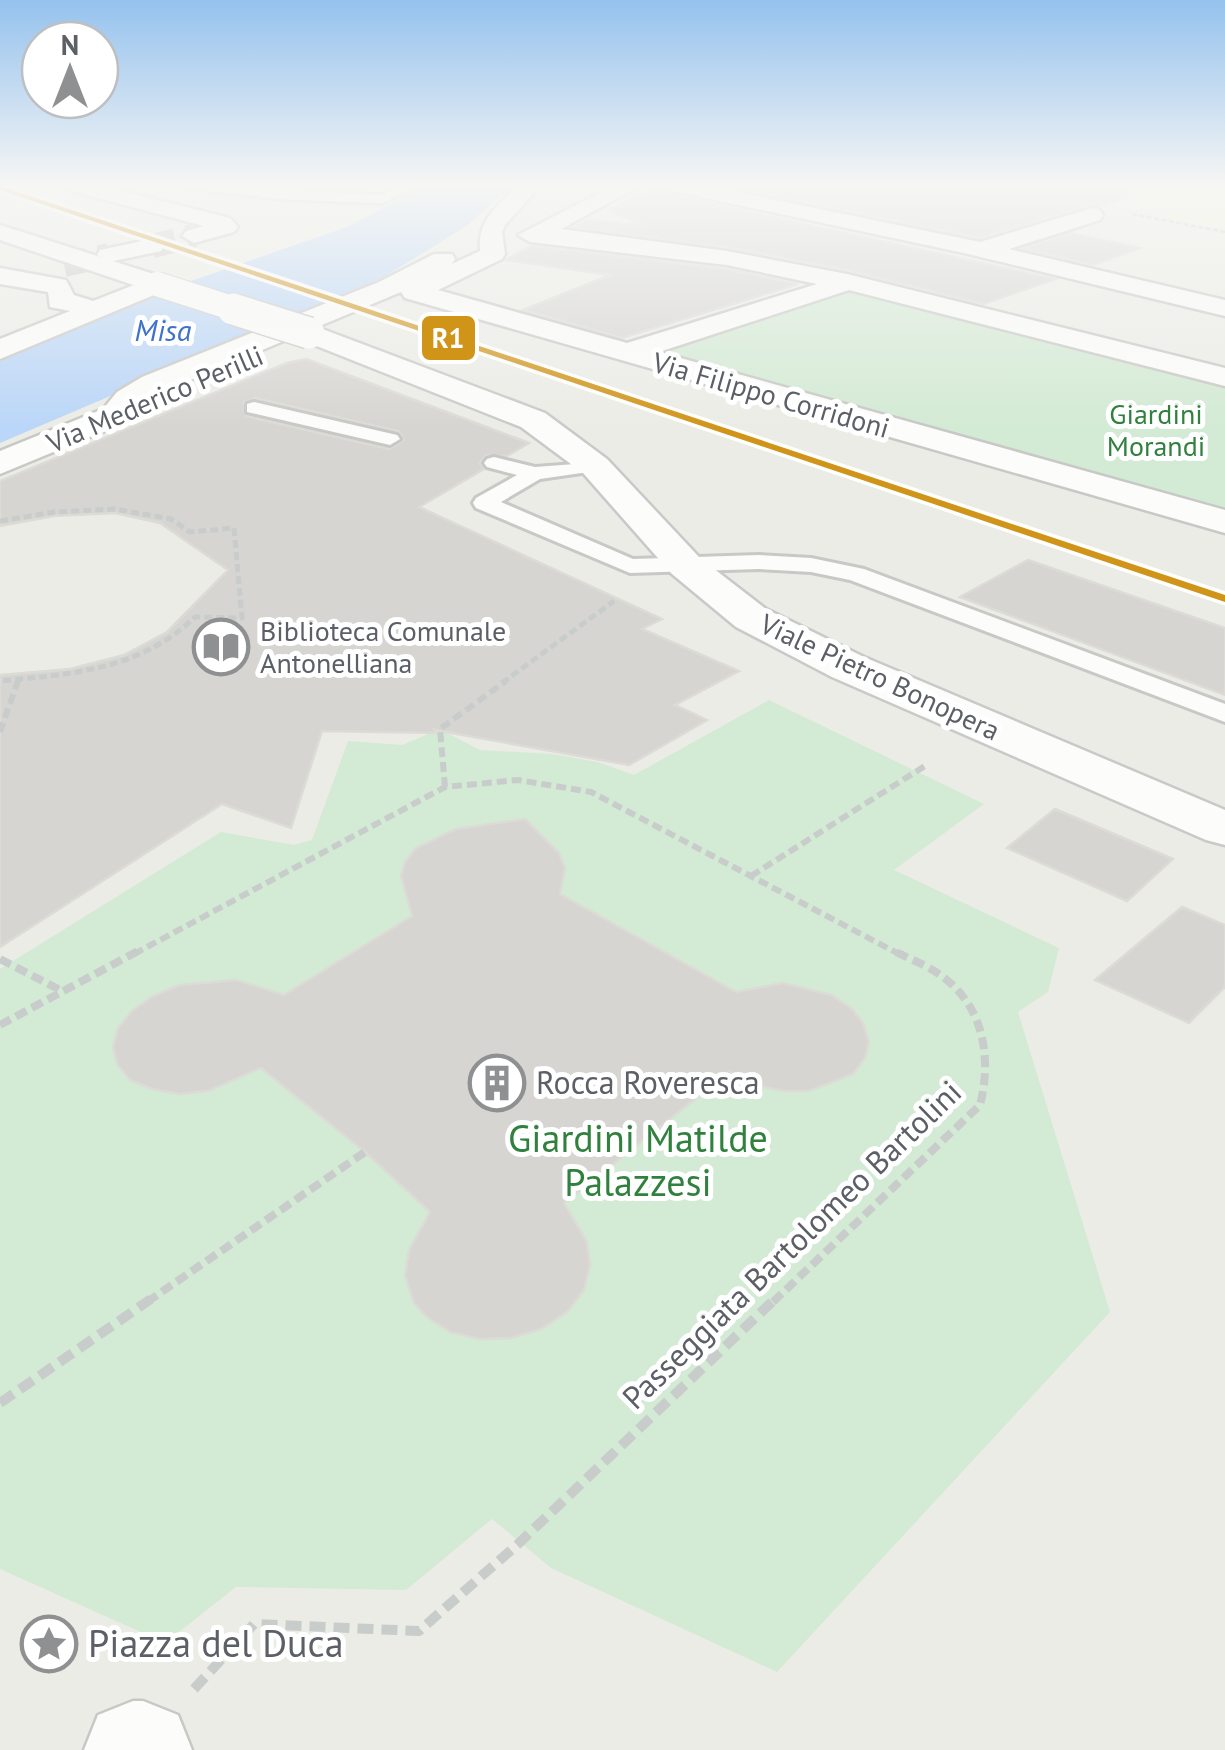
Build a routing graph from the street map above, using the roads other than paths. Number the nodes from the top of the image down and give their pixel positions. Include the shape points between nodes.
1 (63, 266) edge
2 (102, 266) tunnel mouth
3 (430, 266) edge
4 (469, 266) edge
5 (765, 266) edge
6 (901, 266) edge
7 (1044, 266) edge
8 (0, 276) edge
9 (848, 282) junction
10 (158, 284) junction
11 (1135, 288) junction
12 (1225, 308) edge
13 (79, 313) junction
14 (17, 314) dead end
15 (1030, 327) junction
16 (309, 333) junction
17 (0, 350) edge
18 (627, 353) junction
19 (1225, 377) edge
20 (254, 408) dead end
21 (114, 416) junction
22 (390, 439) dead end
23 (494, 463) dead end
24 (0, 464) edge
25 (595, 466) junction
26 (535, 473) junction
27 (1225, 522) edge
28 (686, 566) junction
29 (1225, 714) edge
30 (1225, 829) edge

1 - 13 street via 54,270 91,289
2 - 10 street, Viale Pietro Bonopera
3 - 21 street via 153,384
4 - 18 street, Via Filippo Corridoni via 414,292
5 - 9 street
6 - 9 street
7 - 11 street
8 - 13 street via 57,286 60,301
9 - 15 street
9 - 18 street
10 - 13 street
10 - 16 street, Viale Pietro Bonopera, bridge
11 - 12 street
11 - 15 street
13 - 14 street
13 - 17 street
15 - 19 street
16 - 21 street, Via Mederico Perilli
16 - 25 street, Viale Pietro Bonopera via 533,420
18 - 27 street, Via Filippo Corridoni
20 - 22 lane
21 - 24 street, Via Mederico Perilli
23 - 26 lane
25 - 26 lane
25 - 28 street, Viale Pietro Bonopera
26 - 28 lane via 484,503 630,566
28 - 29 lane via 759,562 856,574
28 - 30 street, Viale Pietro Bonopera via 751,618 848,667

